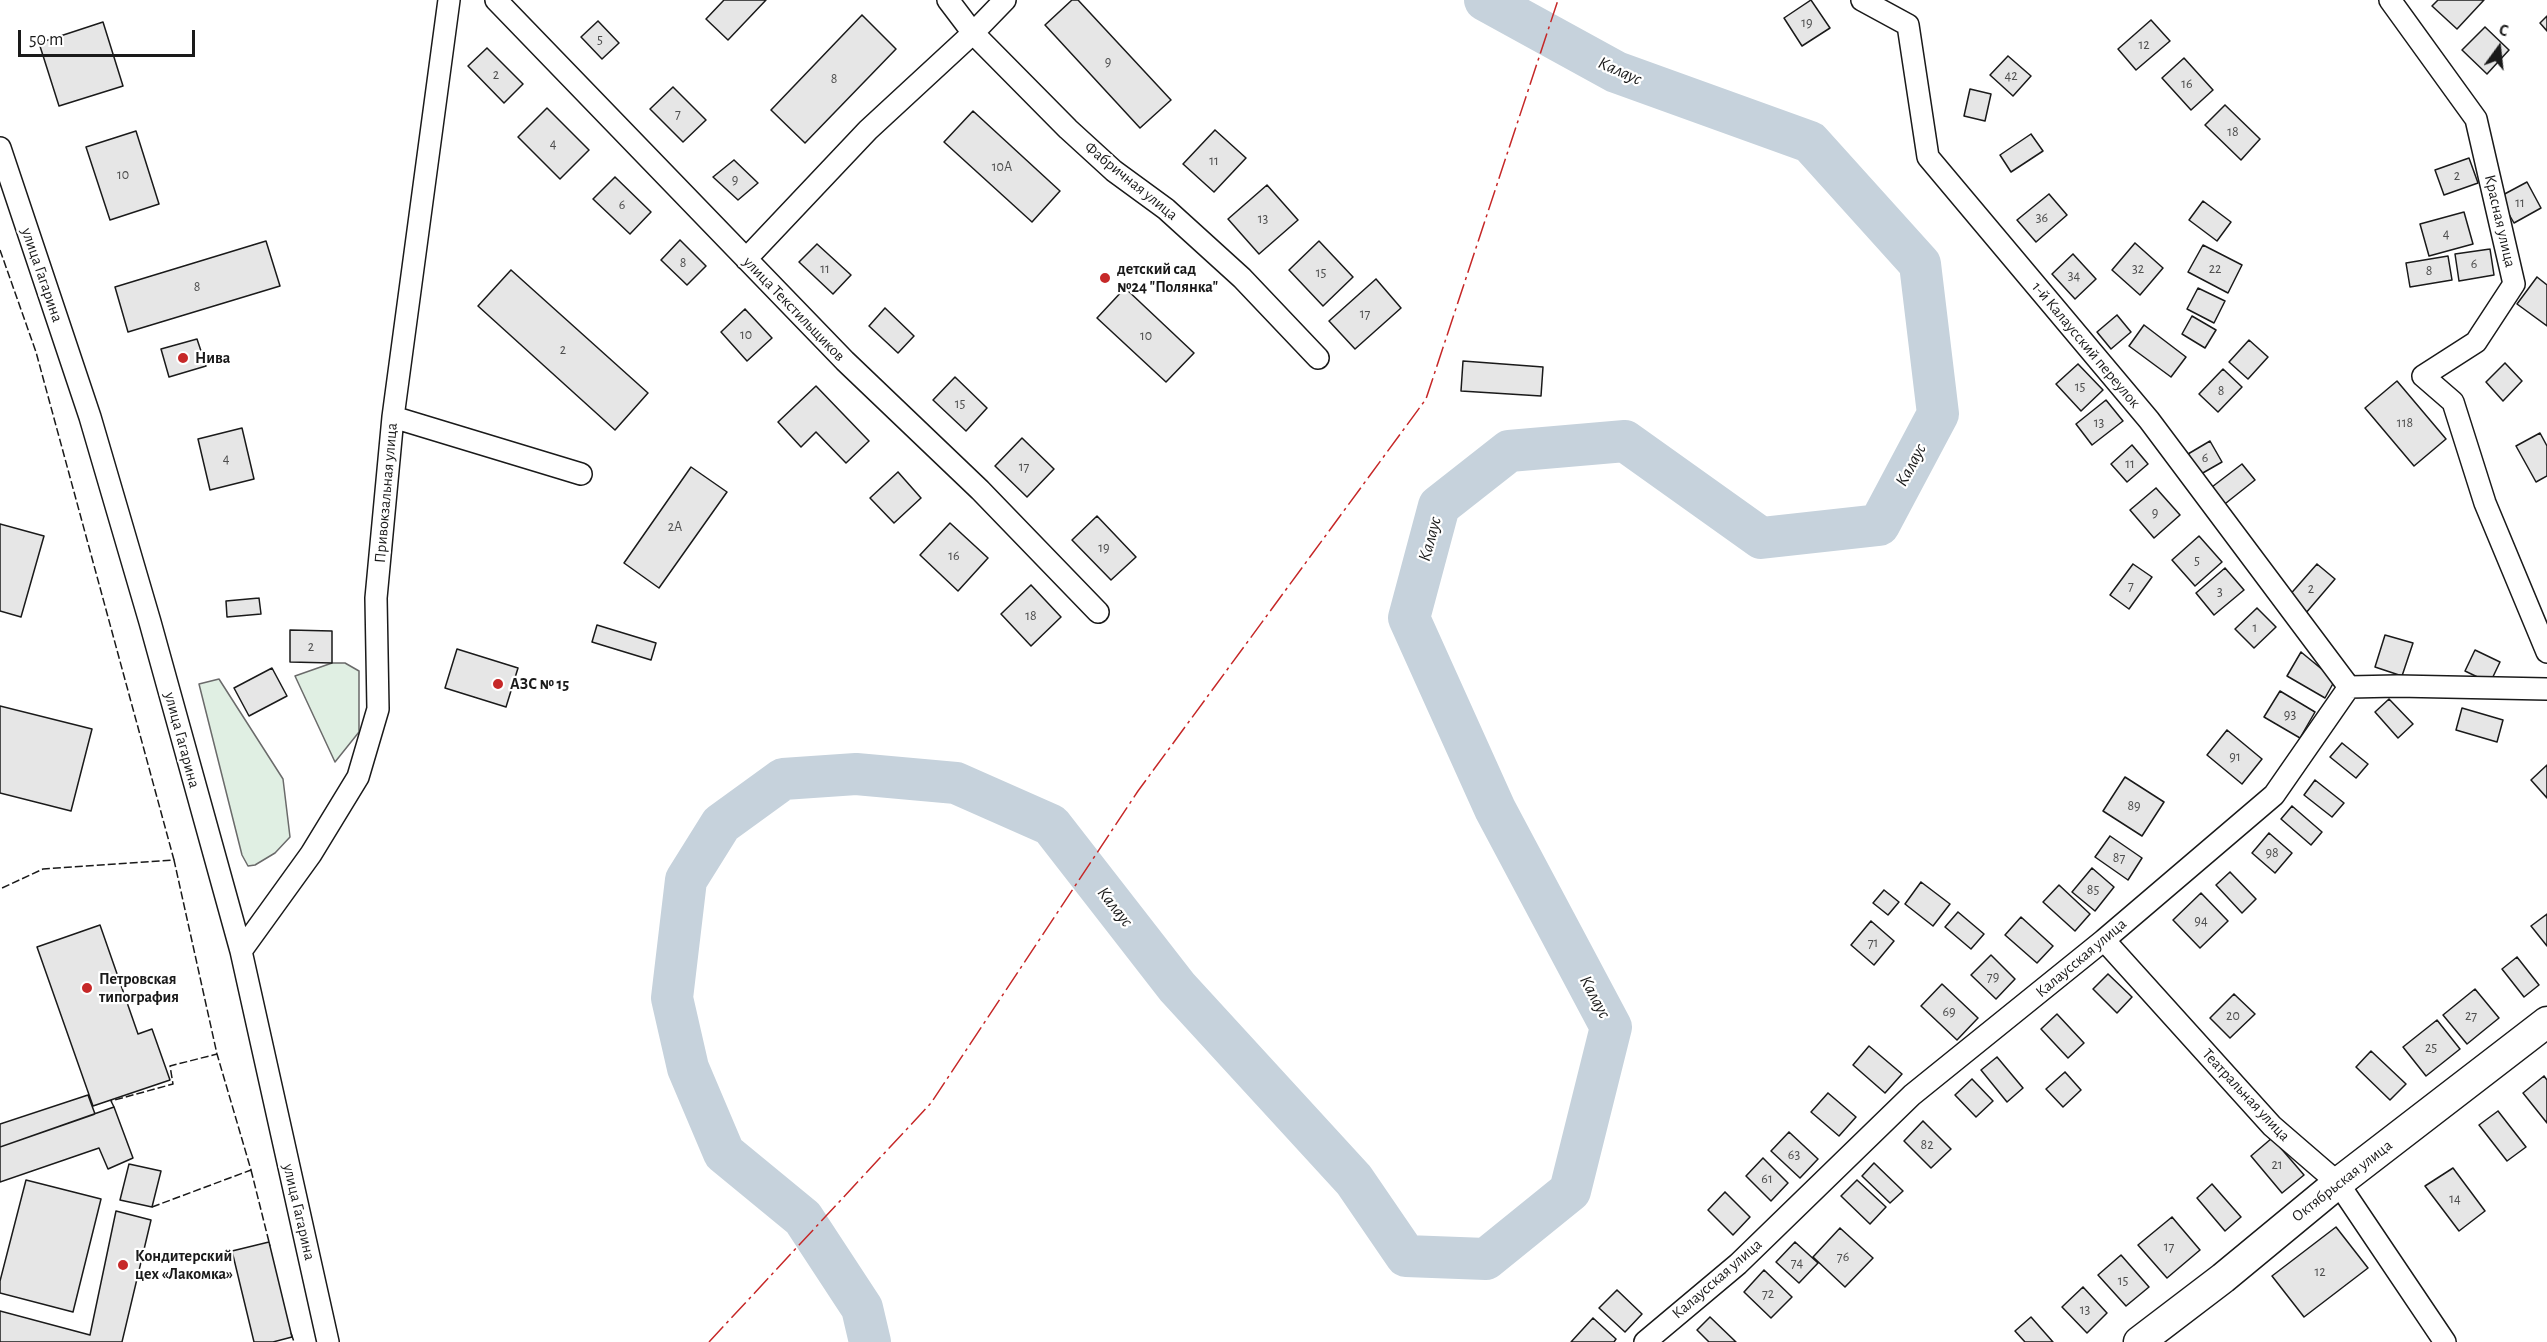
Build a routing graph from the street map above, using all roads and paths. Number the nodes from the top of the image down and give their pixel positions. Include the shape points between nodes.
1 (449, 0) edge
2 (496, 0) edge
3 (948, 0) edge
4 (1005, 0) edge
5 (1862, 0) edge
6 (2390, 0) edge
7 (974, 33) junction
8 (0, 148) edge
9 (746, 259) junction
10 (1318, 358) dead end
11 (393, 417) junction
12 (581, 474) dead end
13 (1098, 612) dead end
14 (2547, 652) edge
15 (2349, 687) junction
16 (2547, 689) edge
17 (2104, 940) junction
18 (241, 951) junction
19 (2547, 1022) edge
20 (2338, 1183) junction
21 (328, 1342) edge
22 (1645, 1342) edge
23 (2139, 1342) edge
24 (2445, 1342) edge

1 - 11 street, Привокзальная улица
2 - 9 street, улица Текстильщиков
3 - 7 street, Фабричная улица
4 - 7 street
5 - 15 street, 1-й Калаусский переулок via 1908,25 1928,157 2149,420
6 - 14 street, Красная улица via 2476,119 2514,284 2476,342 2423,376 2453,402 2485,503
7 - 9 street via 868,130
7 - 10 street, Фабричная улица via 1068,129 1242,278
8 - 18 street, улица Гагарина via 109,481
9 - 13 street, улица Текстильщиков
11 - 12 street
11 - 18 street, Привокзальная улица via 376,598 378,709 358,777 311,854
15 - 16 street
15 - 17 street, Калаусская улица via 2274,795
17 - 20 street, Театральная улица via 2272,1126
17 - 22 street, Калаусская улица via 1912,1095 1738,1264
18 - 21 street, улица Гагарина
19 - 20 main road, Октябрьская улица
20 - 23 main road, Октябрьская улица
20 - 24 street, Театральная улица

